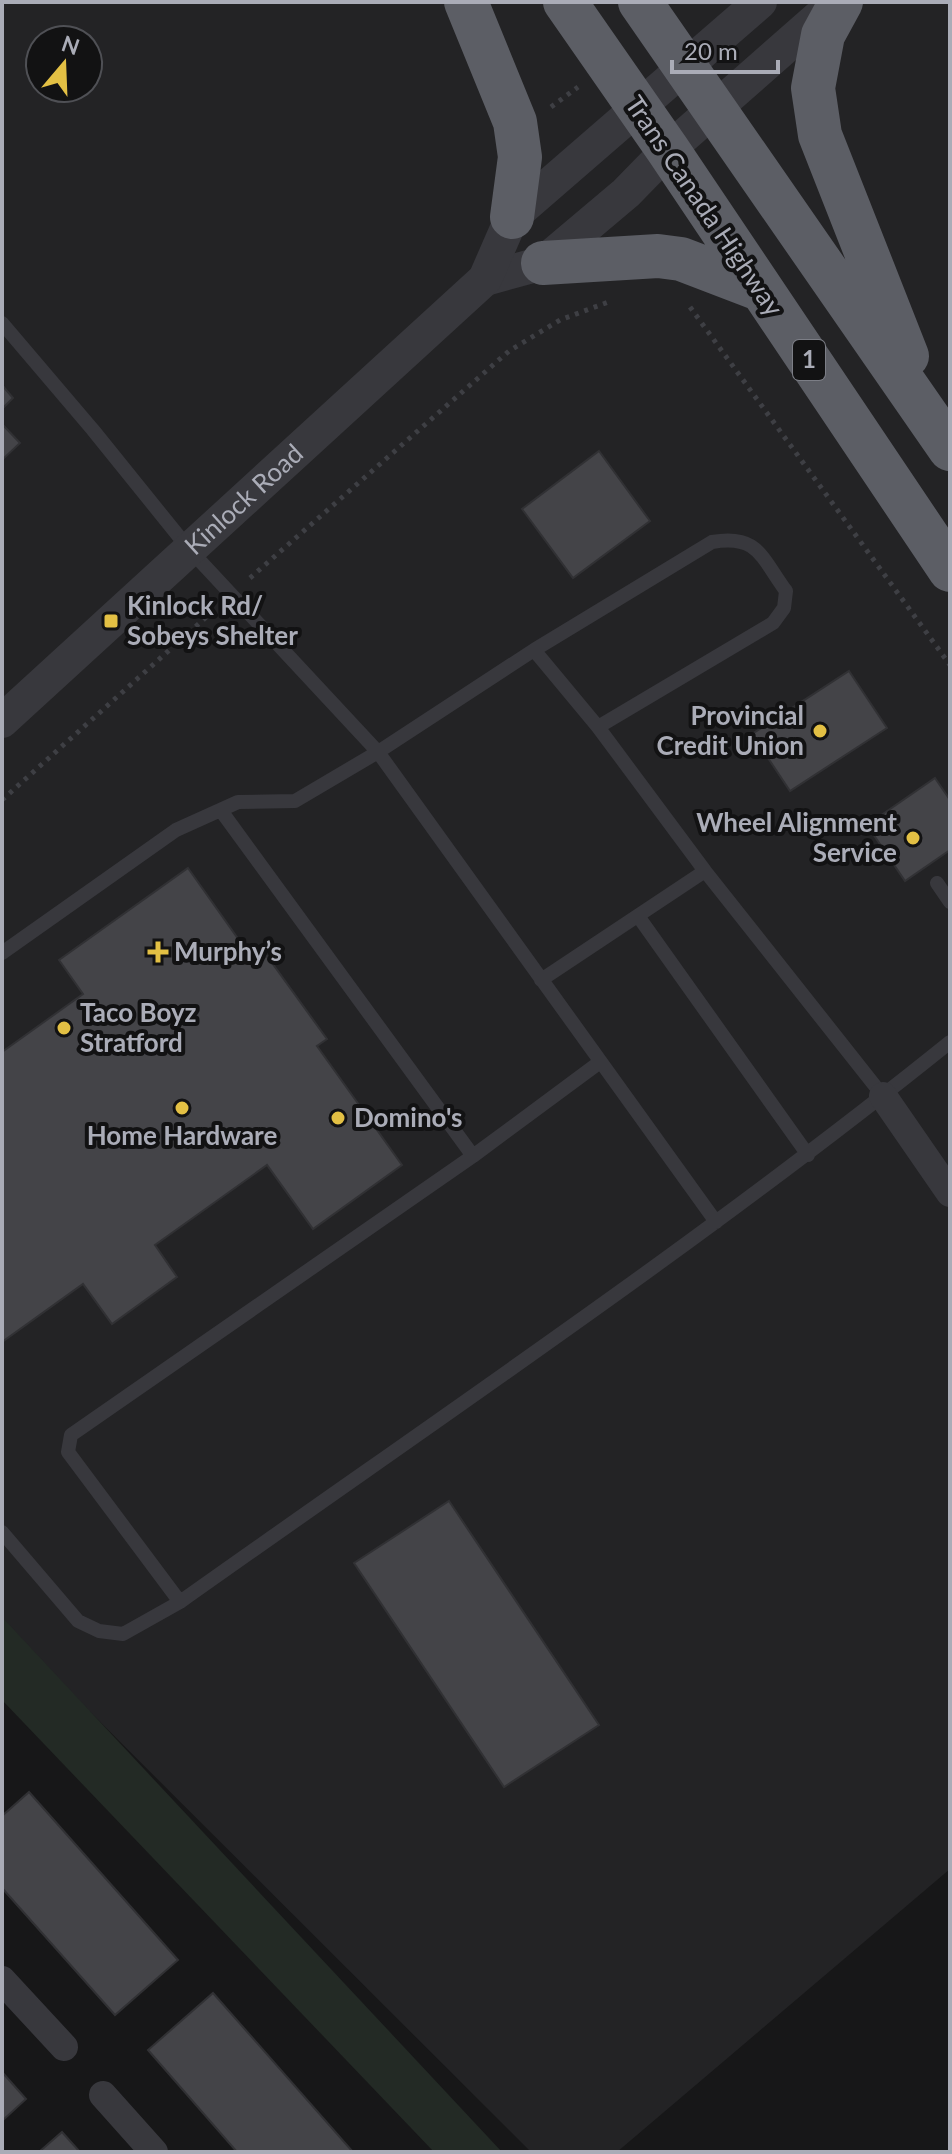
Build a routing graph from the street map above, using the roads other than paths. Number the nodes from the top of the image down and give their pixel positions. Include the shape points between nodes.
1 (466, 2) edge
2 (565, 2) edge
3 (640, 2) edge
4 (760, 2) edge
5 (839, 2) edge
6 (684, 67) junction
7 (637, 107) junction
8 (715, 109) junction
9 (668, 150) junction
10 (512, 217) junction
11 (543, 263) junction
12 (485, 279) junction
13 (762, 290) junction
14 (2, 323) edge
15 (942, 437) edge
16 (189, 549) junction
17 (950, 570) edge
18 (534, 650) junction
19 (2, 721) edge
20 (598, 727) junction
21 (378, 752) junction
22 (222, 812) junction
23 (705, 871) junction
24 (937, 883) dead end
25 (950, 902) edge
26 (638, 916) junction
27 (2, 953) edge
28 (541, 980) junction
29 (950, 1042) edge
30 (600, 1062) junction
31 (883, 1096) junction
32 (808, 1155) junction
33 (473, 1156) junction
34 (950, 1193) edge
35 (716, 1222) junction
36 (2, 1532) edge
37 (180, 1602) junction
38 (2, 1980) edge
39 (64, 2047) dead end
40 (103, 2095) dead end
41 (154, 2152) edge

1 - 10 highway via 515,122 520,157
2 - 7 highway, Trans Canada Highway / 1
3 - 6 highway
4 - 6 street, Kinlock Road
5 - 8 street, Kinlock Road
5 - 15 highway via 823,35 813,88 820,135
6 - 7 street, Kinlock Road
6 - 8 highway
7 - 9 highway, Trans Canada Highway / 1
7 - 10 street, Kinlock Road
8 - 9 street, Kinlock Road
8 - 15 highway
9 - 11 street, Kinlock Road
9 - 13 highway, Trans Canada Highway / 1
10 - 12 street, Kinlock Road
11 - 12 street, Kinlock Road
11 - 13 highway via 658,256 681,259
12 - 16 street, Kinlock Road
13 - 17 highway, Trans Canada Highway / 1
14 - 16 lane
16 - 19 street, Kinlock Road
16 - 21 lane
18 - 20 lane
18 - 20 lane via 712,542 735,538 753,545 786,591 784,608 773,623
18 - 21 lane
20 - 23 lane
21 - 22 lane via 295,801 238,802
21 - 28 lane
22 - 27 lane via 176,830
22 - 33 lane
23 - 26 lane
23 - 31 lane
24 - 25 lane
26 - 28 lane
26 - 32 lane
28 - 30 lane
29 - 31 lane
30 - 33 lane
30 - 35 lane
31 - 32 lane
31 - 34 street
32 - 35 lane
33 - 37 lane via 71,1435 68,1452
35 - 37 lane
36 - 37 lane via 78,1621 99,1631 123,1634
38 - 39 street
40 - 41 street

